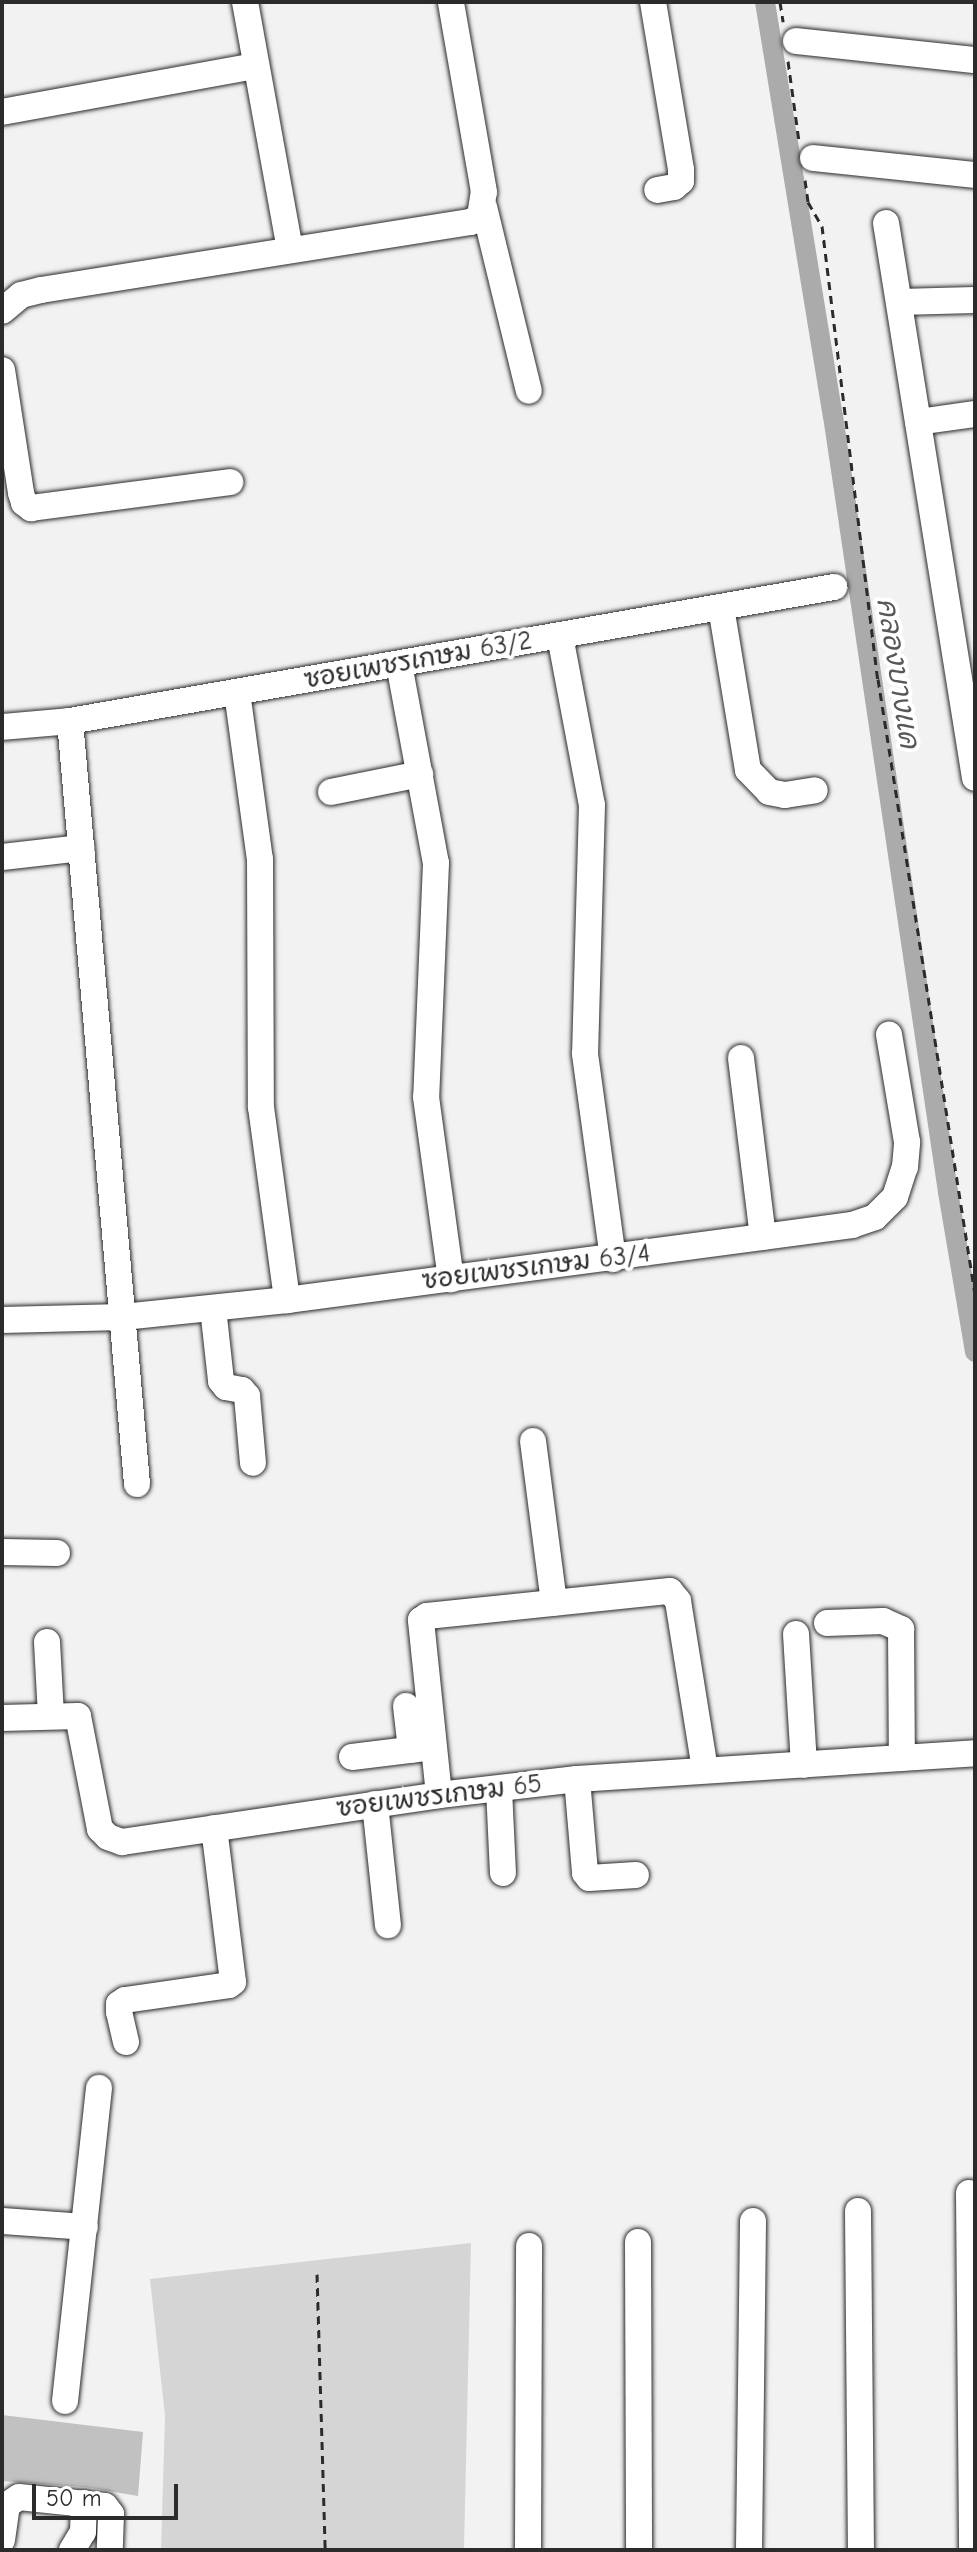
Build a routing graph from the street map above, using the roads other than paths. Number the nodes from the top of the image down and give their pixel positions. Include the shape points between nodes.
1 (245, 2) edge
2 (451, 2) edge
3 (653, 2) edge
4 (789, 41) road end
5 (975, 60) edge
6 (256, 66) junction
7 (2, 112) edge
8 (805, 157) road end
9 (975, 175) edge
10 (657, 190) dead end
11 (484, 207) junction
12 (886, 223) dead end
13 (290, 250) junction
14 (975, 300) edge
15 (899, 302) junction
16 (2, 311) edge
17 (2, 370) edge
18 (529, 391) dead end
19 (975, 414) edge
20 (918, 422) junction
21 (230, 482) dead end
22 (834, 587) dead end
23 (721, 607) junction
24 (560, 636) junction
25 (399, 664) junction
26 (237, 692) junction
27 (70, 721) junction
28 (2, 727) edge
29 (420, 774) junction
30 (975, 778) edge
31 (815, 790) dead end
32 (331, 792) dead end
33 (81, 848) junction
34 (2, 857) edge
35 (889, 1034) dead end
36 (741, 1058) dead end
37 (763, 1237) junction
38 (613, 1259) junction
39 (451, 1279) junction
40 (287, 1300) junction
41 (213, 1308) junction
42 (123, 1317) junction
43 (2, 1320) edge
44 (533, 1441) dead end
45 (253, 1463) dead end
46 (137, 1484) dead end
47 (2, 1552) edge
48 (57, 1553) dead end
49 (554, 1603) junction
50 (827, 1623) dead end
51 (796, 1634) dead end
52 (47, 1642) dead end
53 (406, 1706) dead end
54 (51, 1716) junction
55 (2, 1718) edge
56 (422, 1748) junction
57 (975, 1753) edge
58 (352, 1757) dead end
59 (902, 1758) junction
60 (804, 1765) junction
61 (705, 1769) junction
62 (577, 1779) junction
63 (499, 1789) junction
64 (439, 1795) junction
65 (375, 1804) junction
66 (214, 1828) junction
67 (503, 1873) dead end
68 (636, 1875) dead end
69 (388, 1925) dead end
70 (126, 2042) dead end
71 (99, 2088) dead end
72 (969, 2193) dead end
73 (858, 2211) dead end
74 (2, 2221) edge
75 (753, 2221) dead end
76 (85, 2227) junction
77 (638, 2242) dead end
78 (529, 2246) dead end
79 (65, 2401) dead end
80 (84, 2503) junction
81 (2, 2540) edge
82 (973, 2549) edge
83 (72, 2550) edge
84 (110, 2550) edge
85 (528, 2550) edge
86 (639, 2550) edge
87 (749, 2550) edge
88 (861, 2550) edge

1 - 6 street
2 - 11 street
3 - 10 street via 681,170 681,181 674,187
4 - 5 street
6 - 7 street
6 - 13 street
8 - 9 street
11 - 13 street via 471,222
11 - 18 street
12 - 15 street
13 - 16 street via 41,290 21,295
14 - 15 street
15 - 20 street
17 - 21 street via 21,493 31,508
19 - 20 street
20 - 30 street
22 - 23 street, ซอยเพชรเกษม 63/2
23 - 24 street, ซอยเพชรเกษม 63/2
23 - 31 street via 748,770 769,792
24 - 25 street, ซอยเพชรเกษม 63/2
24 - 38 street via 592,805 585,1054
25 - 26 street, ซอยเพชรเกษม 63/2
25 - 29 street
26 - 27 street, ซอยเพชรเกษม 63/2
26 - 40 street via 260,859 261,1107
27 - 28 street, ซอยเพชรเกษม 63/2
27 - 33 street
29 - 32 street
29 - 39 street via 436,863 426,1097
33 - 34 street
33 - 42 street
35 - 37 street, ซอยเพชรเกษม 63/4 via 907,1142 895,1197 875,1217 852,1225
36 - 37 street
37 - 38 street, ซอยเพชรเกษม 63/4
38 - 39 street, ซอยเพชรเกษม 63/4
39 - 40 street, ซอยเพชรเกษม 63/4
40 - 41 street, ซอยเพชรเกษม 63/4
41 - 42 street, ซอยเพชรเกษม 63/4
41 - 45 street via 221,1381 247,1396
42 - 43 street, ซอยเพชรเกษม 63/4
42 - 46 street
44 - 49 street
47 - 48 street
49 - 56 street via 421,1620
49 - 61 street via 670,1591 676,1595
50 - 59 street via 883,1621 901,1629
51 - 60 street
52 - 54 street
53 - 56 street
54 - 55 street, ซอยเพชรเกษม 65
54 - 66 street, ซอยเพชรเกษม 65 via 74,1715 81,1720 100,1829 108,1837 122,1842
56 - 58 street
56 - 64 street
57 - 59 street, ซอยเพชรเกษม 65
59 - 60 street, ซอยเพชรเกษม 65
60 - 61 street, ซอยเพชรเกษม 65
61 - 62 street, ซอยเพชรเกษม 65
62 - 63 street, ซอยเพชรเกษม 65
62 - 68 street via 585,1873 589,1878
63 - 64 street, ซอยเพชรเกษม 65
63 - 67 street
64 - 65 street, ซอยเพชรเกษม 65
65 - 66 street, ซอยเพชรเกษม 65
65 - 69 street
66 - 70 street via 233,1982 125,2000 119,2012
71 - 76 street
72 - 82 street
73 - 88 street
74 - 76 street
75 - 87 street
76 - 79 street
77 - 86 street
78 - 85 street
80 - 81 street via 11,2499
80 - 83 street via 83,2532
80 - 84 street via 110,2510

